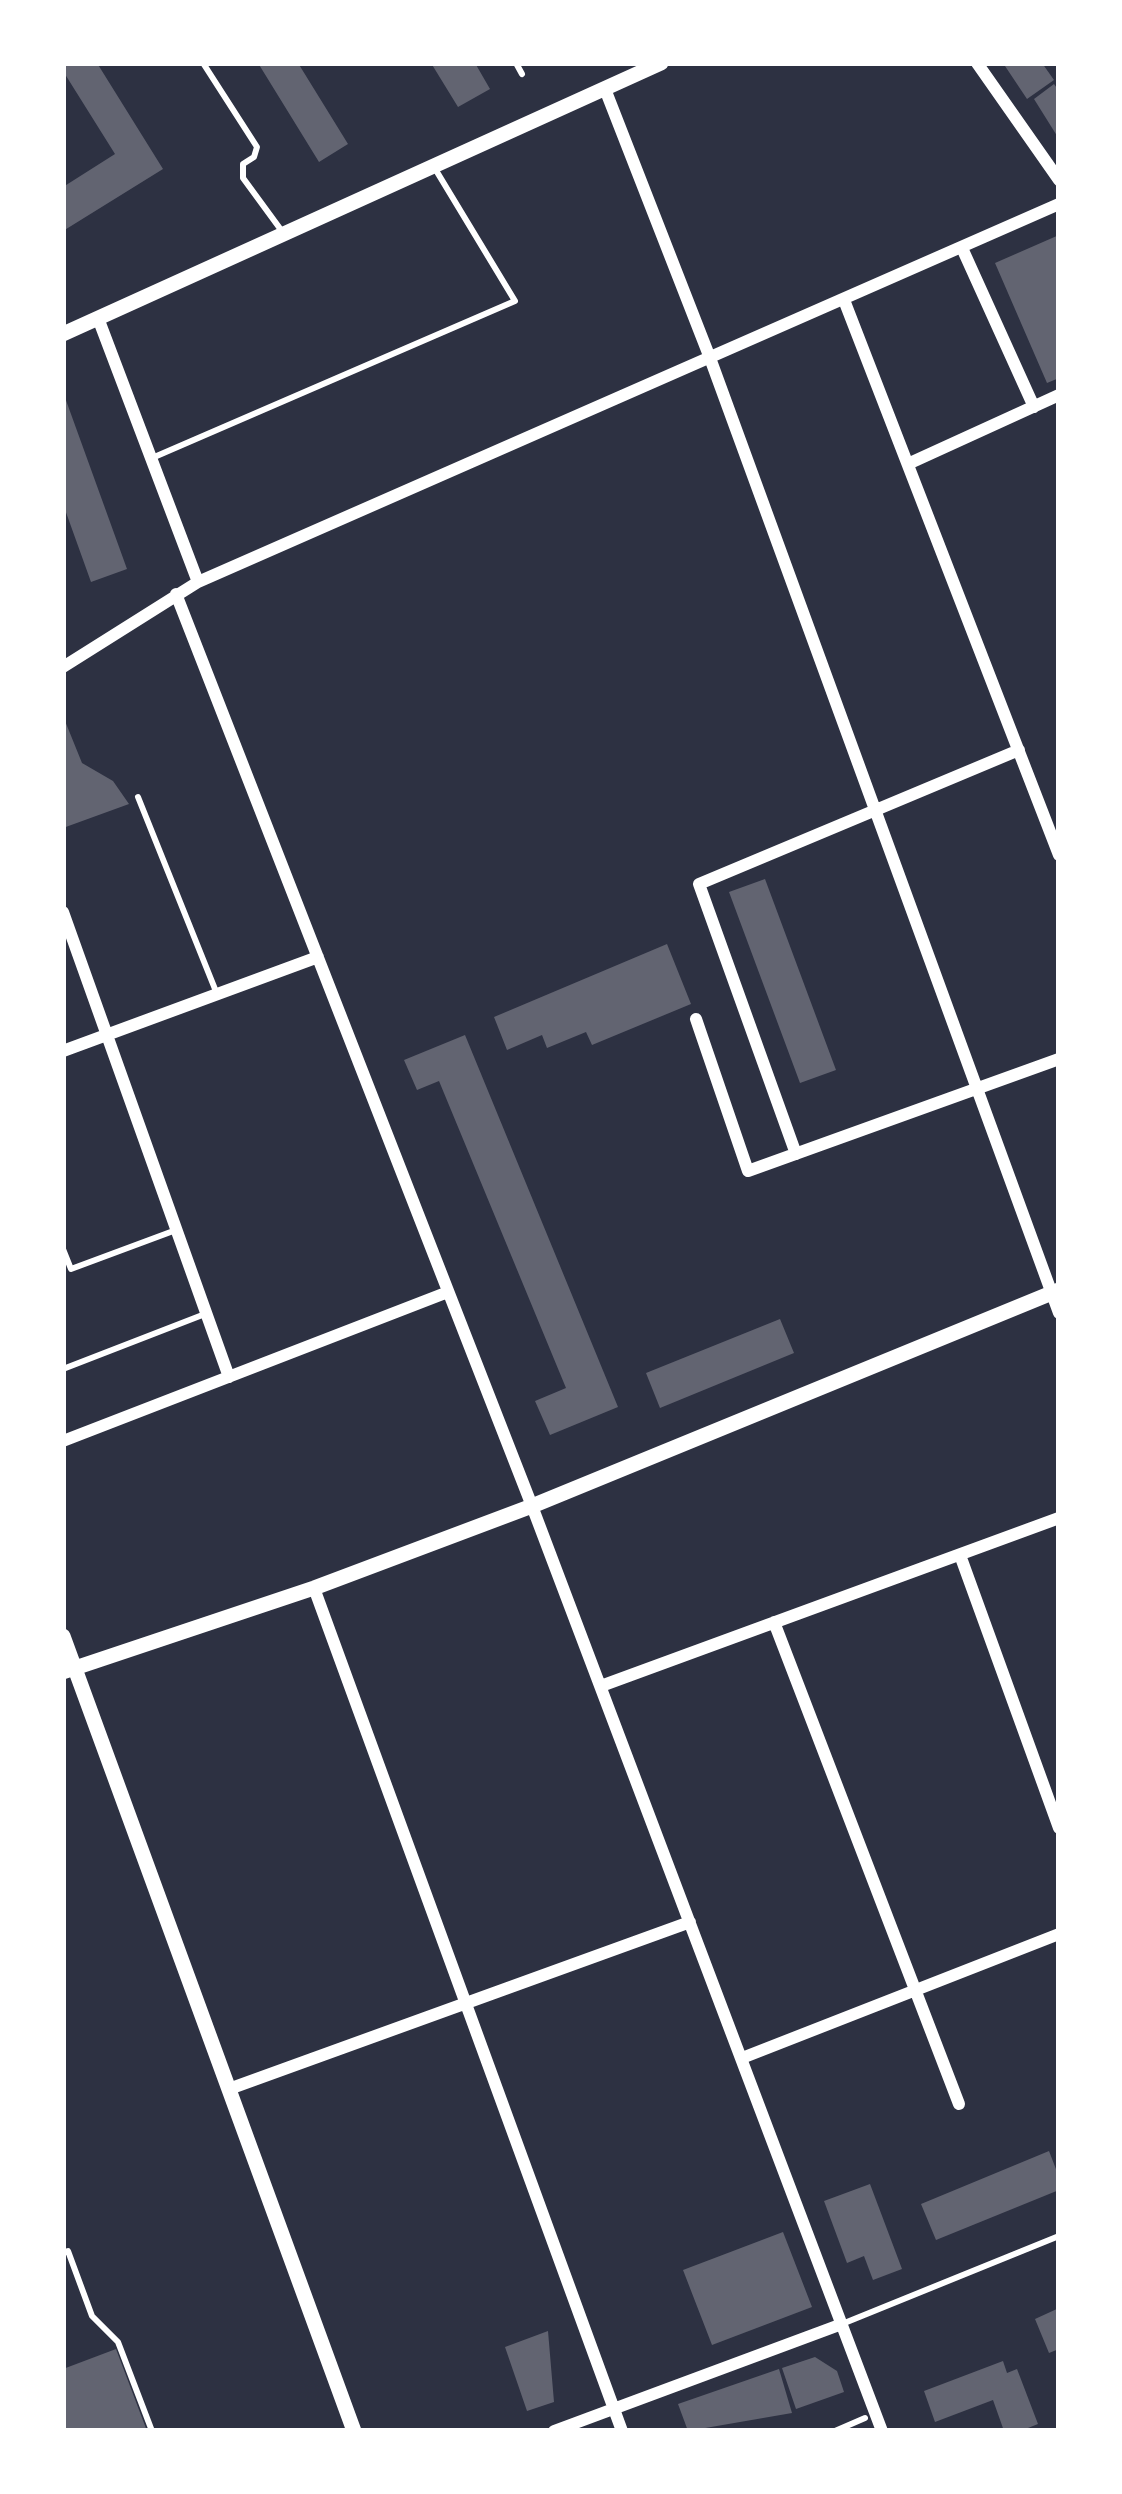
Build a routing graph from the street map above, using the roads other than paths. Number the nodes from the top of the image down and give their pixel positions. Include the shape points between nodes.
1 (203, 63) edge
2 (516, 63) edge
3 (661, 63) edge
4 (977, 63) edge
5 (523, 74) dead end
6 (605, 88) junction
7 (434, 167) junction
8 (1059, 180) edge
9 (1059, 204) edge
10 (285, 235) junction
11 (962, 248) junction
12 (844, 300) junction
13 (98, 318) junction
14 (63, 334) edge
15 (710, 358) junction
16 (1059, 395) edge
17 (1034, 406) junction
18 (152, 458) junction
19 (910, 463) junction
20 (198, 583) junction
21 (176, 594) junction
22 (63, 667) edge
23 (1019, 750) junction
24 (138, 796) dead end
25 (875, 810) junction
26 (1059, 855) edge
27 (63, 912) edge
28 (317, 957) junction
29 (217, 994) junction
30 (696, 1019) dead end
31 (106, 1035) junction
32 (63, 1051) edge
33 (1059, 1059) edge
34 (977, 1089) junction
35 (790, 1156) junction
36 (176, 1230) junction
37 (63, 1249) edge
38 (448, 1292) junction
39 (1055, 1292) edge
40 (1059, 1312) edge
41 (207, 1313) junction
42 (63, 1370) edge
43 (229, 1377) junction
44 (63, 1442) edge
45 (532, 1506) junction
46 (1059, 1518) edge
47 (960, 1555) junction
48 (314, 1588) junction
49 (774, 1622) junction
50 (63, 1636) edge
51 (69, 1670) edge
52 (601, 1686) junction
53 (1059, 1828) edge
54 (690, 1922) junction
55 (1059, 1934) edge
56 (915, 1990) junction
57 (468, 2001) junction
58 (742, 2058) junction
59 (229, 2089) junction
60 (958, 2104) dead end
61 (1059, 2236) edge
62 (63, 2253) edge
63 (842, 2324) junction
64 (614, 2408) junction
65 (865, 2418) dead end
66 (152, 2431) edge
67 (354, 2431) edge
68 (554, 2431) edge
69 (622, 2431) edge
70 (835, 2431) edge
71 (882, 2431) edge

1 - 10 lane via 257,147 243,178
2 - 5 lane
3 - 6 street
4 - 8 street
6 - 7 street
6 - 15 street
7 - 10 street
7 - 18 lane via 515,302
9 - 11 street
10 - 13 street
11 - 12 street
11 - 17 street
12 - 15 street
12 - 19 street
13 - 14 street
13 - 18 street
15 - 20 street
15 - 25 street
16 - 17 street
17 - 19 street
18 - 20 street
19 - 23 street
20 - 21 street
21 - 22 street
21 - 28 street
23 - 25 street
23 - 26 street
24 - 29 lane
25 - 34 street
25 - 35 street via 699,884
27 - 31 street
28 - 29 street
28 - 38 street
29 - 31 street
30 - 35 street via 748,1172
31 - 32 street
31 - 36 street
33 - 34 street
34 - 35 street
34 - 39 street
36 - 37 lane via 70,1269
36 - 41 street
38 - 43 street
38 - 45 street
39 - 40 street
39 - 45 street
41 - 42 lane
41 - 43 street
43 - 44 street
45 - 48 street
45 - 52 street
46 - 47 street
47 - 49 street
47 - 53 street
48 - 51 street
48 - 57 street
49 - 52 street
49 - 56 street
50 - 51 street
51 - 59 street
52 - 54 street
54 - 57 street
54 - 58 street
55 - 56 street
56 - 58 street
56 - 60 street
57 - 59 street
57 - 64 street
58 - 63 street
59 - 67 street
61 - 63 lane
62 - 66 lane via 92,2316 118,2342
63 - 64 street
63 - 71 street
64 - 68 street
64 - 69 street
65 - 70 lane

